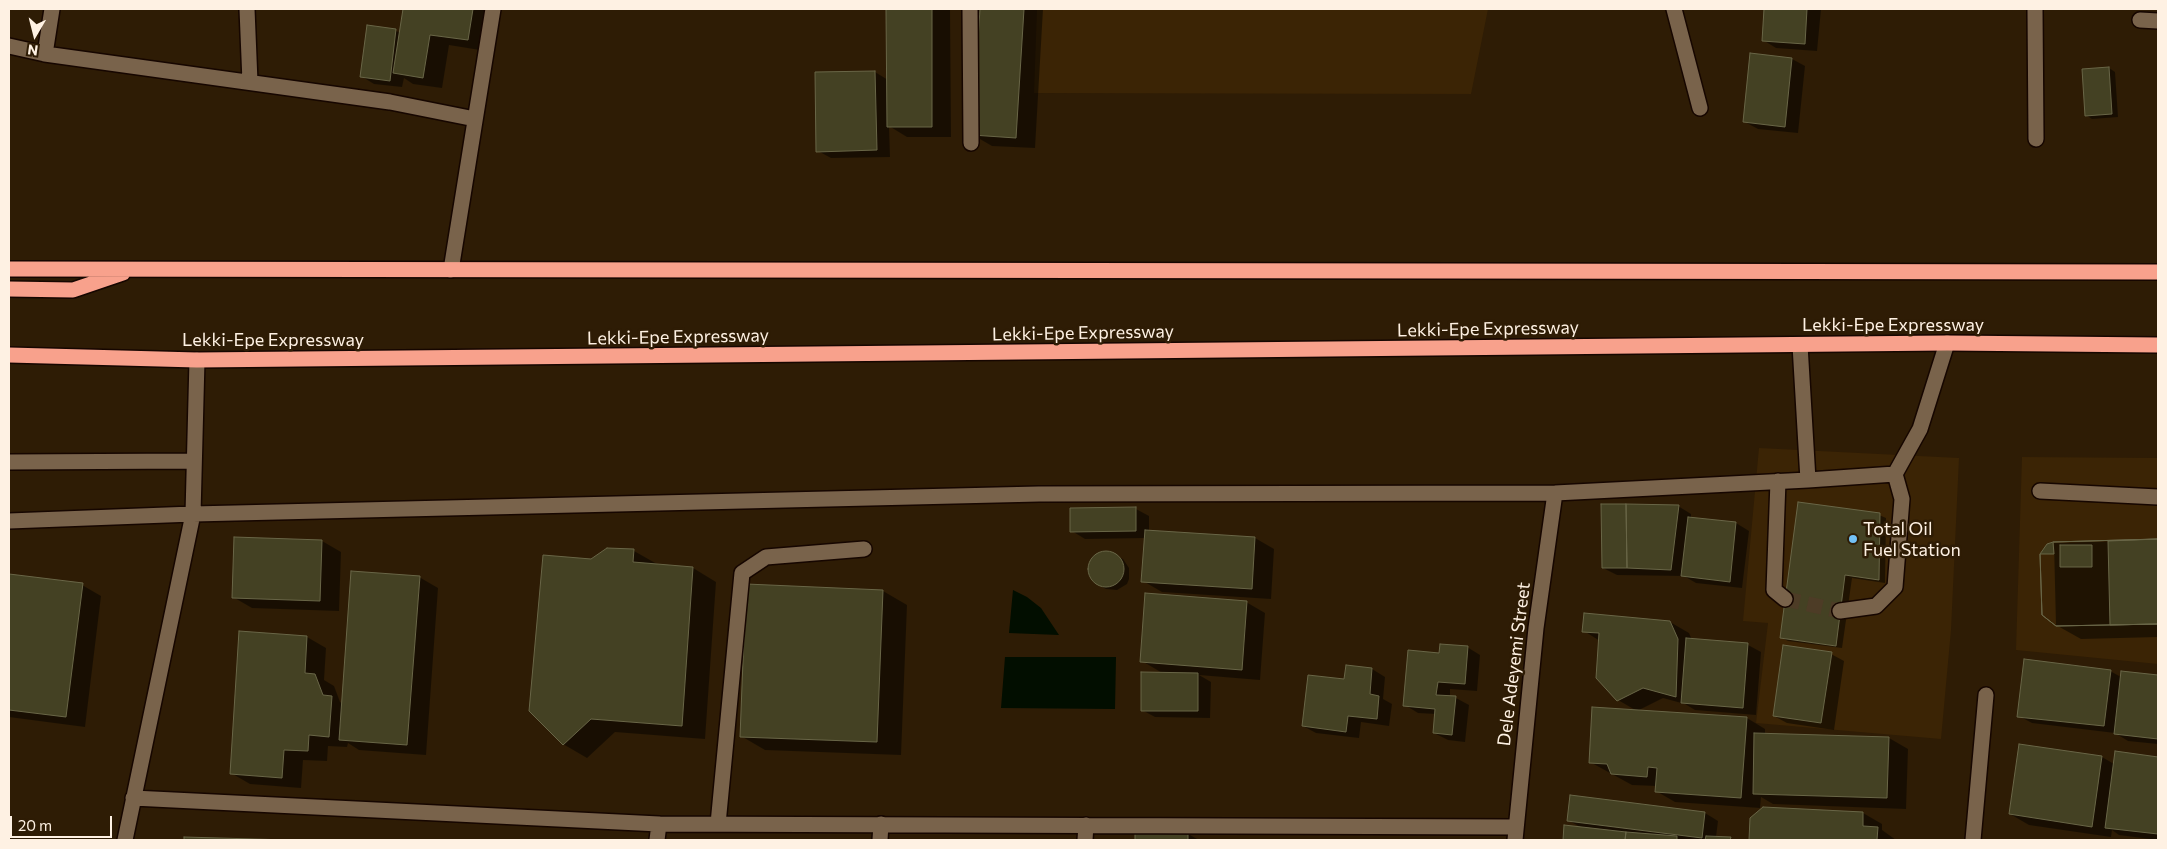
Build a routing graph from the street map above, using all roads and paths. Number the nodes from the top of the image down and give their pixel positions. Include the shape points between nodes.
1 (52, 9) edge
2 (247, 9) edge
3 (494, 9) edge
4 (970, 9) edge
5 (1674, 9) edge
6 (2035, 9) edge
7 (2140, 20) dead end
8 (2158, 21) edge
9 (9, 46) edge
10 (45, 54) junction
11 (250, 82) junction
12 (1700, 108) dead end
13 (475, 119) junction
14 (2036, 138) dead end
15 (971, 142) dead end
16 (9, 268) edge
17 (136, 269) junction
18 (451, 270) junction
19 (2158, 272) edge
20 (9, 289) edge
21 (1947, 343) junction
22 (1800, 344) junction
23 (2158, 345) edge
24 (9, 355) edge
25 (196, 360) junction
26 (193, 461) junction
27 (9, 462) edge
28 (1895, 474) junction
29 (1808, 480) junction
30 (1778, 481) junction
31 (2040, 492) dead end
32 (1555, 493) junction
33 (2158, 497) edge
34 (193, 514) junction
35 (9, 521) edge
36 (864, 549) dead end
37 (1785, 598) dead end
38 (1840, 611) tunnel mouth
39 (1986, 695) dead end
40 (133, 798) junction
41 (659, 824) junction
42 (718, 824) junction
43 (881, 824) junction
44 (1085, 833) edge
45 (1515, 834) edge
46 (125, 840) edge
47 (657, 840) edge
48 (880, 840) edge
49 (1973, 840) edge

1 - 10 street
2 - 11 street
3 - 13 street
4 - 15 street
5 - 12 street
6 - 14 street
7 - 8 street
9 - 10 street
10 - 11 street
11 - 13 street via 390,102
13 - 18 street
16 - 17 highway
17 - 18 highway
17 - 20 highway via 73,290
18 - 19 highway
21 - 22 highway, Lekki-Epe Expressway
21 - 23 highway, Lekki-Epe Expressway
21 - 28 street via 1920,429
22 - 25 highway, Lekki-Epe Expressway
22 - 29 street
24 - 25 highway, Lekki-Epe Expressway
25 - 26 street
26 - 27 street
26 - 34 street
28 - 29 street
28 - 38 street via 1902,499 1895,587 1876,606
29 - 30 street
30 - 32 street
30 - 37 street via 1774,590
31 - 33 street
32 - 34 street via 1039,494
32 - 45 street, Dele Adeyemi Street via 1536,628
34 - 35 street
34 - 40 street
36 - 42 street via 766,557 742,572
39 - 49 street
40 - 41 street
40 - 46 street
41 - 42 street
41 - 47 street
42 - 43 street
43 - 44 street
43 - 48 street
44 - 45 street

